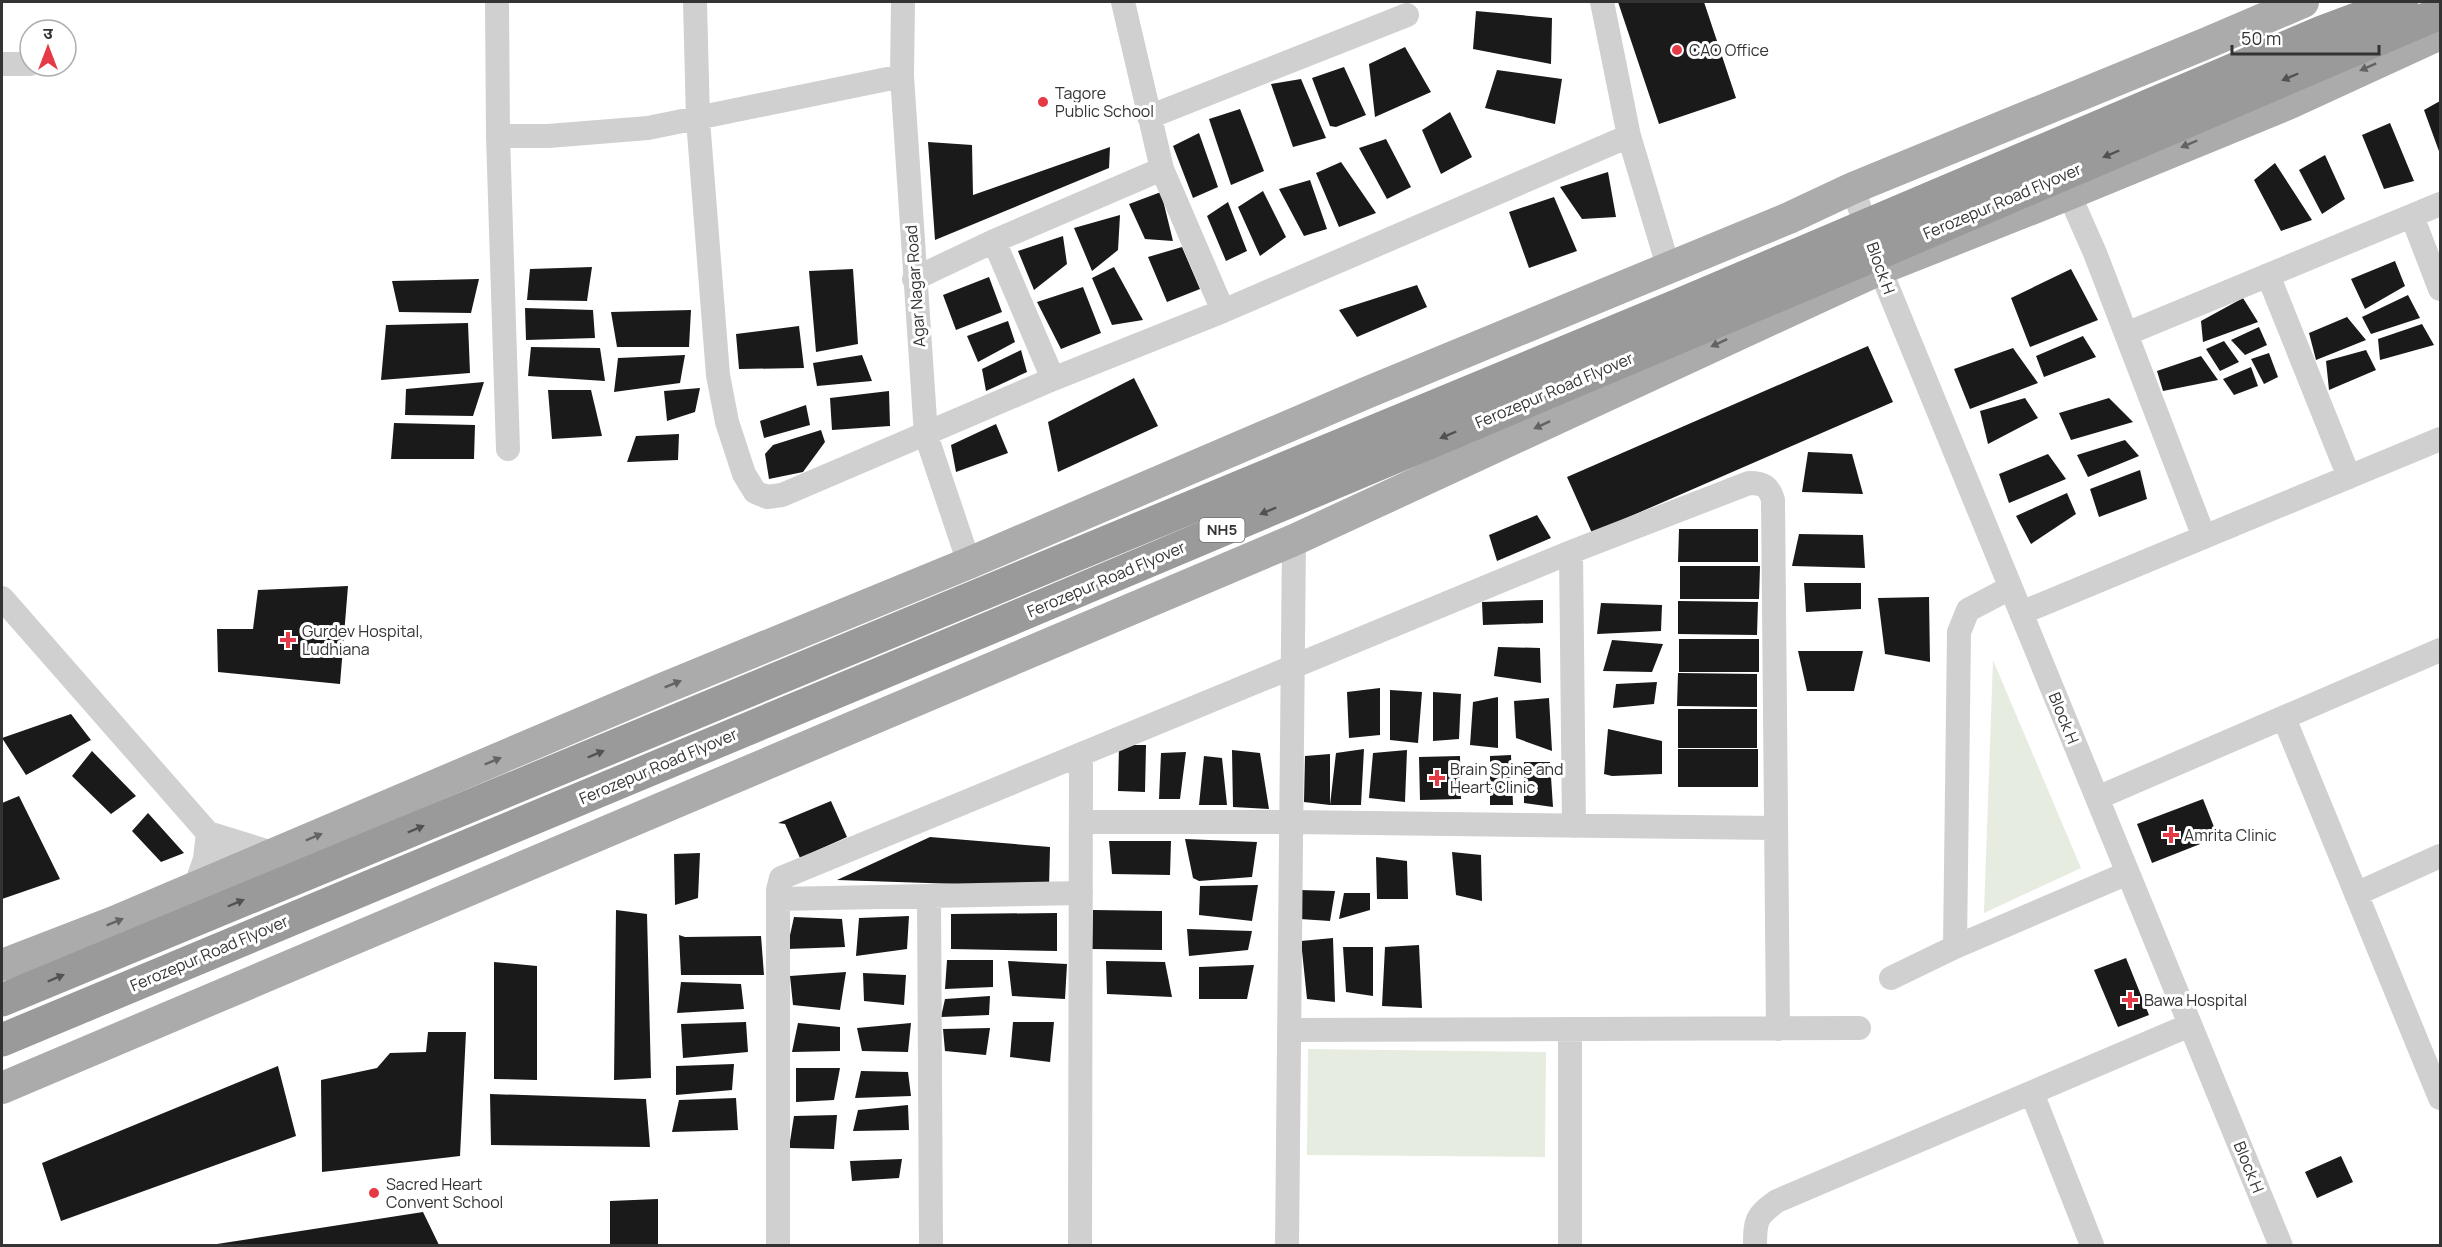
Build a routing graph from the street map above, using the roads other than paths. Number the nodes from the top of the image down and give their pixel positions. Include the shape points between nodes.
1 (497, 2) edge
2 (694, 2) edge
3 (903, 2) edge
4 (1123, 2) edge
5 (1602, 2) edge
6 (2402, 2) edge
7 (2298, 4) edge
8 (2440, 13) edge
9 (1407, 15) dead end
10 (2440, 34) edge
11 (18, 63) edge
12 (2, 64) edge
13 (902, 76) junction
14 (1149, 117) junction
15 (698, 120) junction
16 (498, 136) junction
17 (1629, 136) junction
18 (1162, 169) junction
19 (1853, 188) junction
20 (2069, 194) junction
21 (2440, 204) edge
22 (2412, 216) junction
23 (994, 241) junction
24 (1668, 266) junction
25 (1880, 269) junction
26 (2268, 275) junction
27 (914, 279) junction
28 (2440, 287) edge
29 (1223, 311) junction
30 (2126, 334) junction
31 (1053, 379) junction
32 (926, 435) junction
33 (2440, 439) edge
34 (508, 449) dead end
35 (2349, 477) junction
36 (2204, 537) junction
37 (1294, 540) junction
38 (1571, 552) junction
39 (969, 563) junction
40 (2010, 588) junction
41 (2, 598) edge
42 (2021, 613) junction
43 (2440, 650) edge
44 (1292, 669) junction
45 (2284, 718) junction
46 (1081, 756) junction
47 (2097, 798) junction
48 (1081, 822) junction
49 (1290, 822) junction
50 (1574, 826) junction
51 (1775, 828) junction
52 (208, 833) junction
53 (276, 854) junction
54 (2440, 856) edge
55 (237, 870) junction
56 (2128, 873) junction
57 (195, 888) junction
58 (1081, 893) junction
59 (2356, 894) junction
60 (929, 896) junction
61 (778, 898) junction
62 (1955, 947) junction
63 (2, 965) edge
64 (1891, 978) dead end
65 (2, 1000) edge
66 (2190, 1025) junction
67 (1859, 1028) dead end
68 (1570, 1029) junction
69 (1778, 1029) junction
70 (1290, 1030) junction
71 (2, 1040) edge
72 (2434, 1065) edge
73 (2, 1088) edge
74 (2032, 1093) junction
75 (2440, 1098) edge
76 (778, 1245) edge
77 (931, 1245) edge
78 (1080, 1245) edge
79 (1287, 1245) edge
80 (1570, 1245) edge
81 (1755, 1245) edge
82 (2092, 1245) edge
83 (2281, 1245) edge

1 - 16 street
2 - 15 street
3 - 13 street, Agar Nagar Road
4 - 14 street
5 - 17 street
65 -> 6 highway, Ferozepur Road Flyover / NH5, bridge via 1670,309 2322,32
7 - 19 main road
8 -> 71 highway, Ferozepur Road Flyover / NH5, bridge via 1021,615
9 - 14 street
10 -> 20 main road via 2290,103
11 - 12 street
13 - 15 street
13 - 27 street, Agar Nagar Road
14 - 18 street
15 - 16 street via 599,133
15 - 32 street via 717,375 727,422 744,474 755,492 766,497 782,495
16 - 34 street
17 - 24 street
17 - 29 street
18 - 23 street
18 - 29 street
19 - 24 main road
19 - 25 street, Block H
20 - 25 main road
20 - 30 street
21 - 22 street
22 - 26 street
22 - 28 street
23 - 27 street
23 - 31 street
24 - 39 main road
25 -> 37 main road
25 - 40 street, Block H
26 - 30 street
26 - 35 street
27 - 32 street, Agar Nagar Road
29 - 31 street
30 - 36 street
31 - 32 street
32 - 39 street, Agar Nagar Road
33 - 35 street
35 - 36 street
36 - 42 street
37 - 44 street
37 - 73 main road
38 - 44 street
38 - 50 street
38 - 51 street via 1749,483 1762,483 1770,489
53 -> 39 main road via 662,688
40 - 42 street, Block H
40 - 62 street via 1968,609 1959,632
41 - 52 street
42 - 47 street, Block H
43 - 45 street
44 - 46 street
44 - 49 street
45 - 47 street
45 - 59 street
46 - 48 street
46 - 61 street via 782,878
47 - 56 street, Block H
48 - 49 street
48 - 58 street
49 - 50 street
49 - 70 street
50 - 51 street
51 - 69 street
52 - 53 street
52 - 55 street
52 - 57 street via 205,859
53 - 55 main road
54 - 59 street
55 - 57 main road
56 - 62 street
56 - 66 street, Block H
63 -> 57 main road
58 - 60 street
58 - 78 street
59 - 72 street
60 - 61 street
60 - 77 street
61 - 76 street
62 - 64 street
66 - 74 street
66 - 83 street, Block H
67 - 69 street
68 - 69 street
68 - 70 street
68 - 80 street
70 - 79 street
72 - 75 street
74 - 81 street via 1777,1201 1760,1213
74 - 82 street

